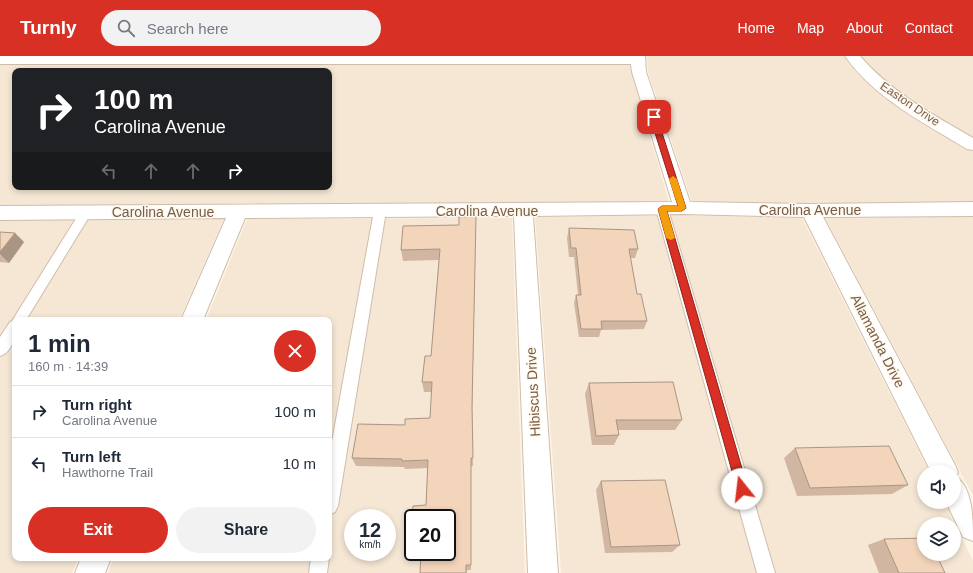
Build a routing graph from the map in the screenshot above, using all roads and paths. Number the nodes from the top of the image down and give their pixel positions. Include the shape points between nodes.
1 (852, 56) edge
2 (638, 58) edge
3 (0, 60) edge
4 (973, 145) edge
5 (682, 208) junction
6 (662, 209) junction
7 (973, 209) edge
8 (523, 210) junction
9 (380, 211) junction
10 (810, 211) junction
11 (86, 212) junction
12 (238, 212) junction
13 (0, 213) edge
14 (21, 317) edge
15 (193, 317) edge
16 (12, 331) edge
17 (0, 350) edge
18 (941, 465) edge
19 (332, 489) edge
20 (961, 504) edge
21 (973, 527) edge
22 (95, 561) edge
23 (320, 561) edge
24 (90, 573) edge
25 (318, 573) edge
26 (543, 573) edge
27 (766, 573) edge

1 - 4 street, Easton Drive via 885,90
2 - 3 street
2 - 5 street via 639,72
5 - 6 street, Carolina Avenue
5 - 10 street, Carolina Avenue
6 - 8 street, Carolina Avenue
6 - 27 lane
7 - 10 street, Carolina Avenue
8 - 9 street, Carolina Avenue
8 - 26 street, Hibiscus Drive
9 - 12 street, Carolina Avenue
9 - 19 lane
10 - 18 street, Allamanda Drive
11 - 12 street, Carolina Avenue
11 - 13 street, Carolina Avenue
11 - 14 lane
12 - 15 street
16 - 17 lane
20 - 21 street
22 - 24 street
23 - 25 lane

